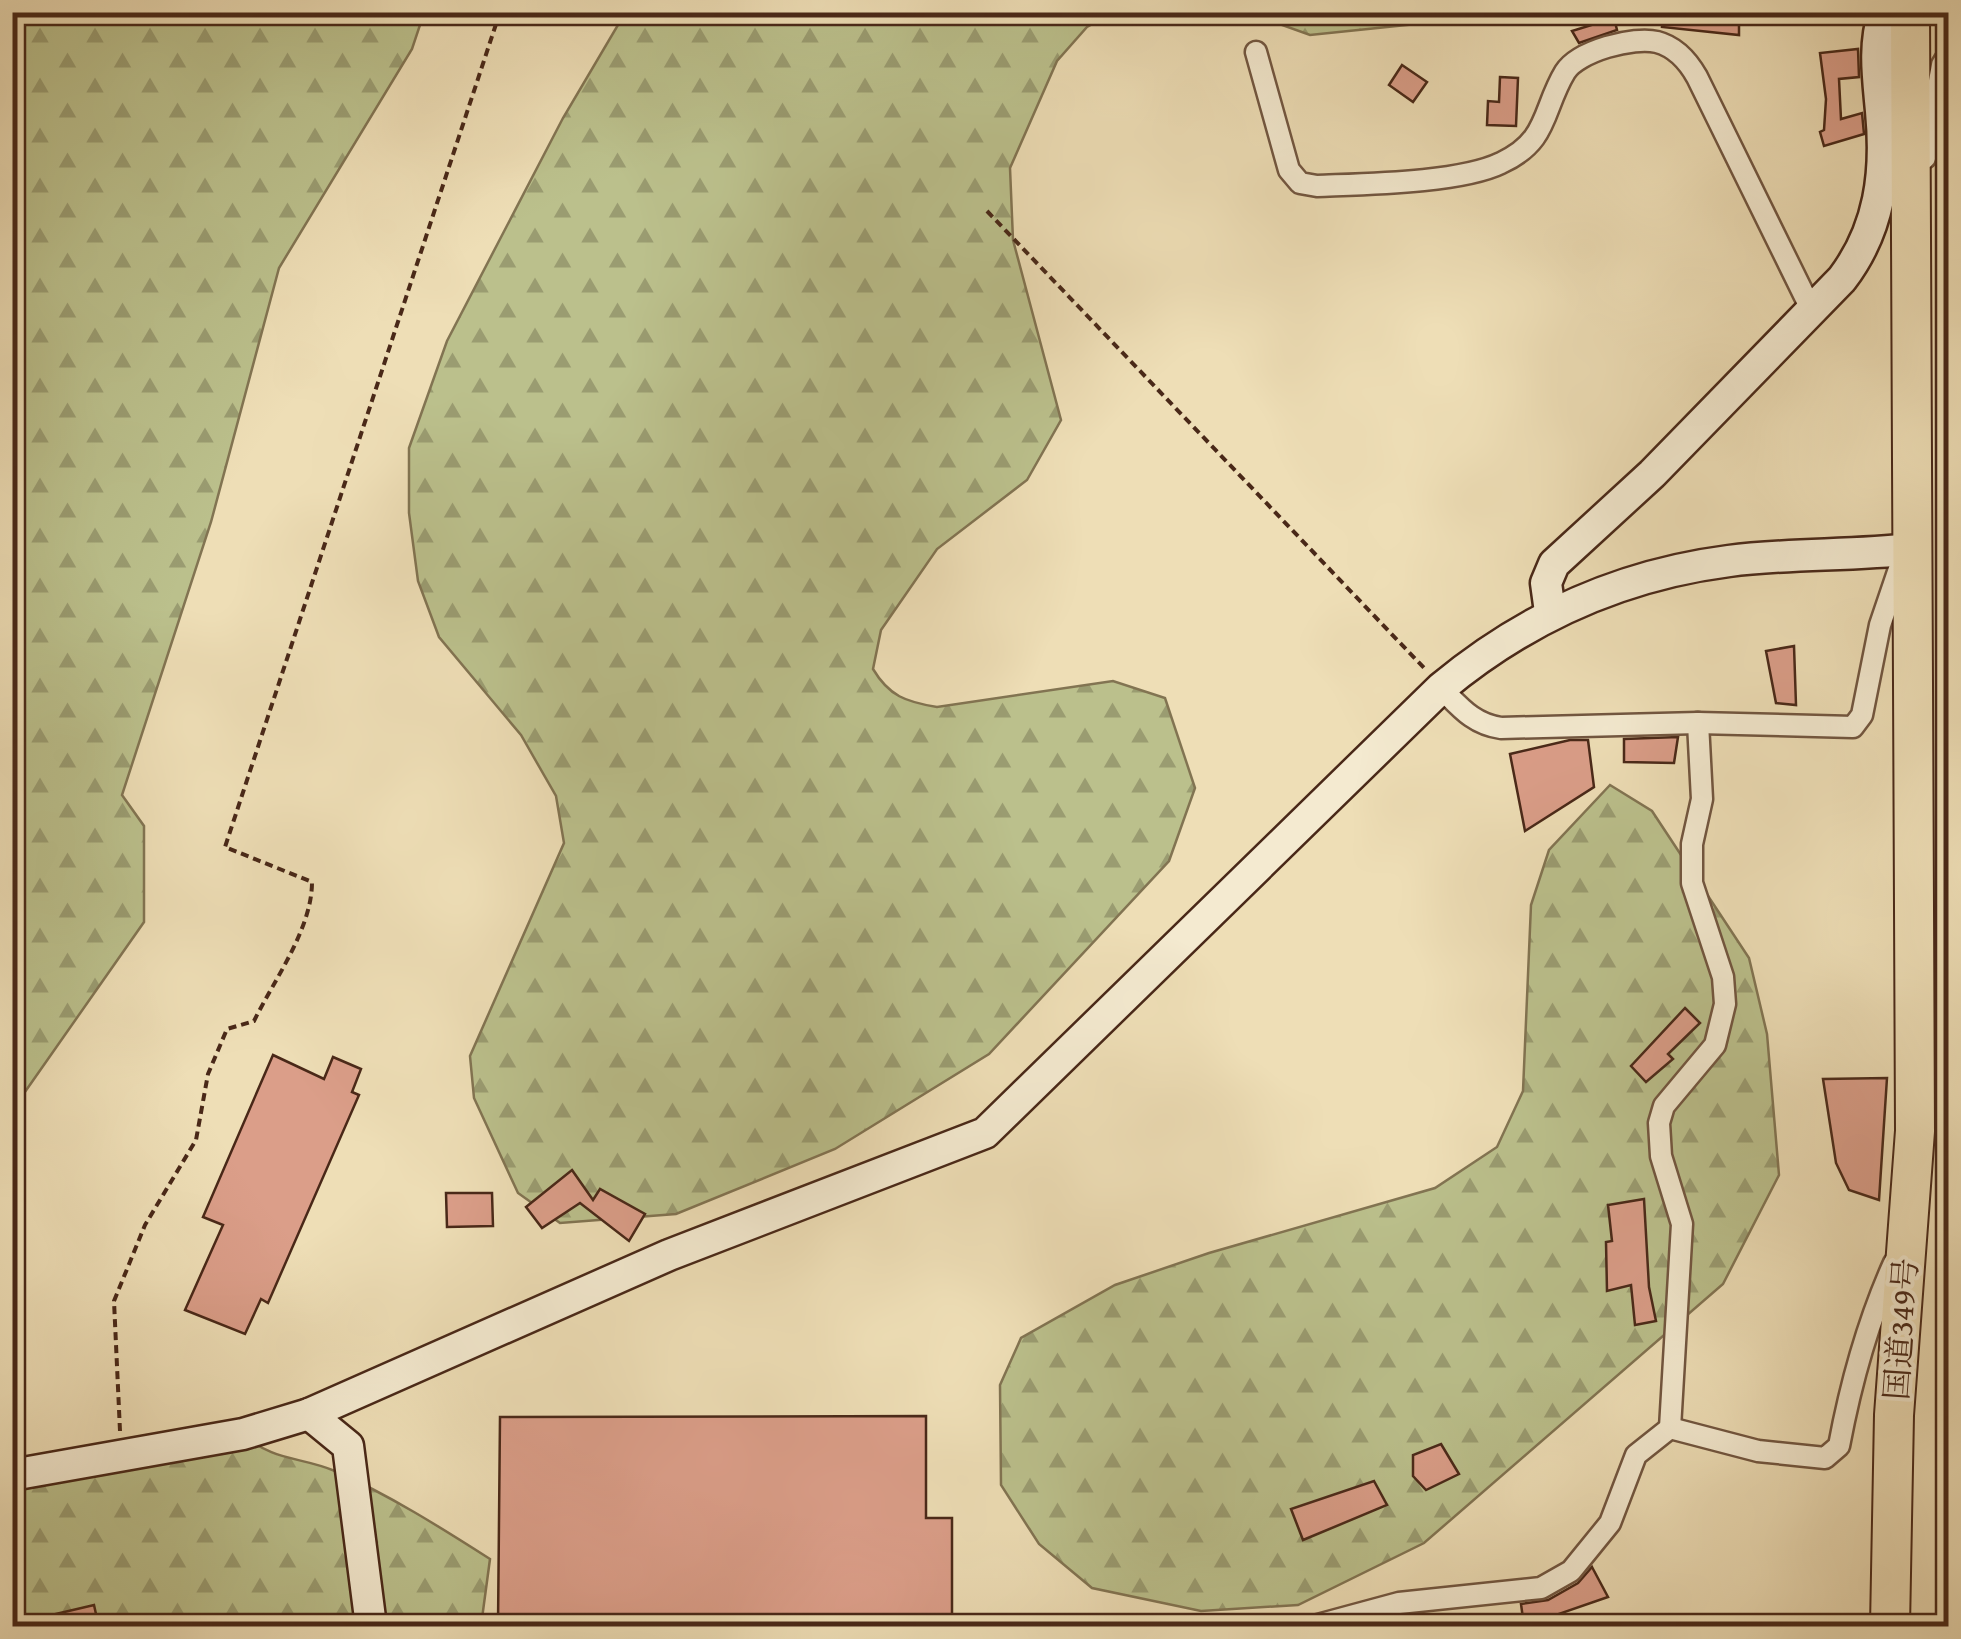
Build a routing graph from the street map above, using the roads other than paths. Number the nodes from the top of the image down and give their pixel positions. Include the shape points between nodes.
1 (1885, 17) edge
2 (1948, 40) edge
3 (1256, 52) dead end
4 (1948, 55) edge
5 (1910, 178) junction
6 (1812, 311) junction
7 (1908, 550) junction
8 (1550, 612) junction
9 (1440, 688) junction
10 (1698, 723) junction
11 (1906, 1254) junction
12 (308, 1414) junction
13 (1670, 1428) junction
14 (12, 1475) edge
15 (371, 1626) edge
16 (1314, 1626) edge
17 (1890, 1626) edge

1 - 5 highway, 国道349号 via 1910,85
1 - 6 street via 1875,52 1883,128 1880,202 1861,254
2 - 4 street
3 - 6 street via 1289,170 1300,184 1317,186 1500,164 1536,139 1566,69 1599,50 1656,41 1677,52 1697,77
4 - 5 street via 1925,156
5 - 7 highway, 国道349号
6 - 8 street via 1554,564 1546,583
7 - 8 street via 1688,567
7 - 10 street via 1880,624 1860,721 1845,729
7 - 11 highway, 国道349号 via 1916,1130
8 - 9 street via 1487,649
9 - 10 street via 1482,725
9 - 12 street via 985,1133 669,1255
10 - 13 street via 1702,799 1690,864 1725,1004 1715,1044 1664,1106 1659,1123 1660,1156 1682,1224
11 - 13 street via 1894,1262 1874,1309 1832,1454 1758,1451
11 - 17 highway, 国道349号 via 1894,1416
12 - 14 street via 244,1434
12 - 15 street via 348,1446
13 - 16 street via 1636,1455 1610,1523 1559,1582 1399,1603

